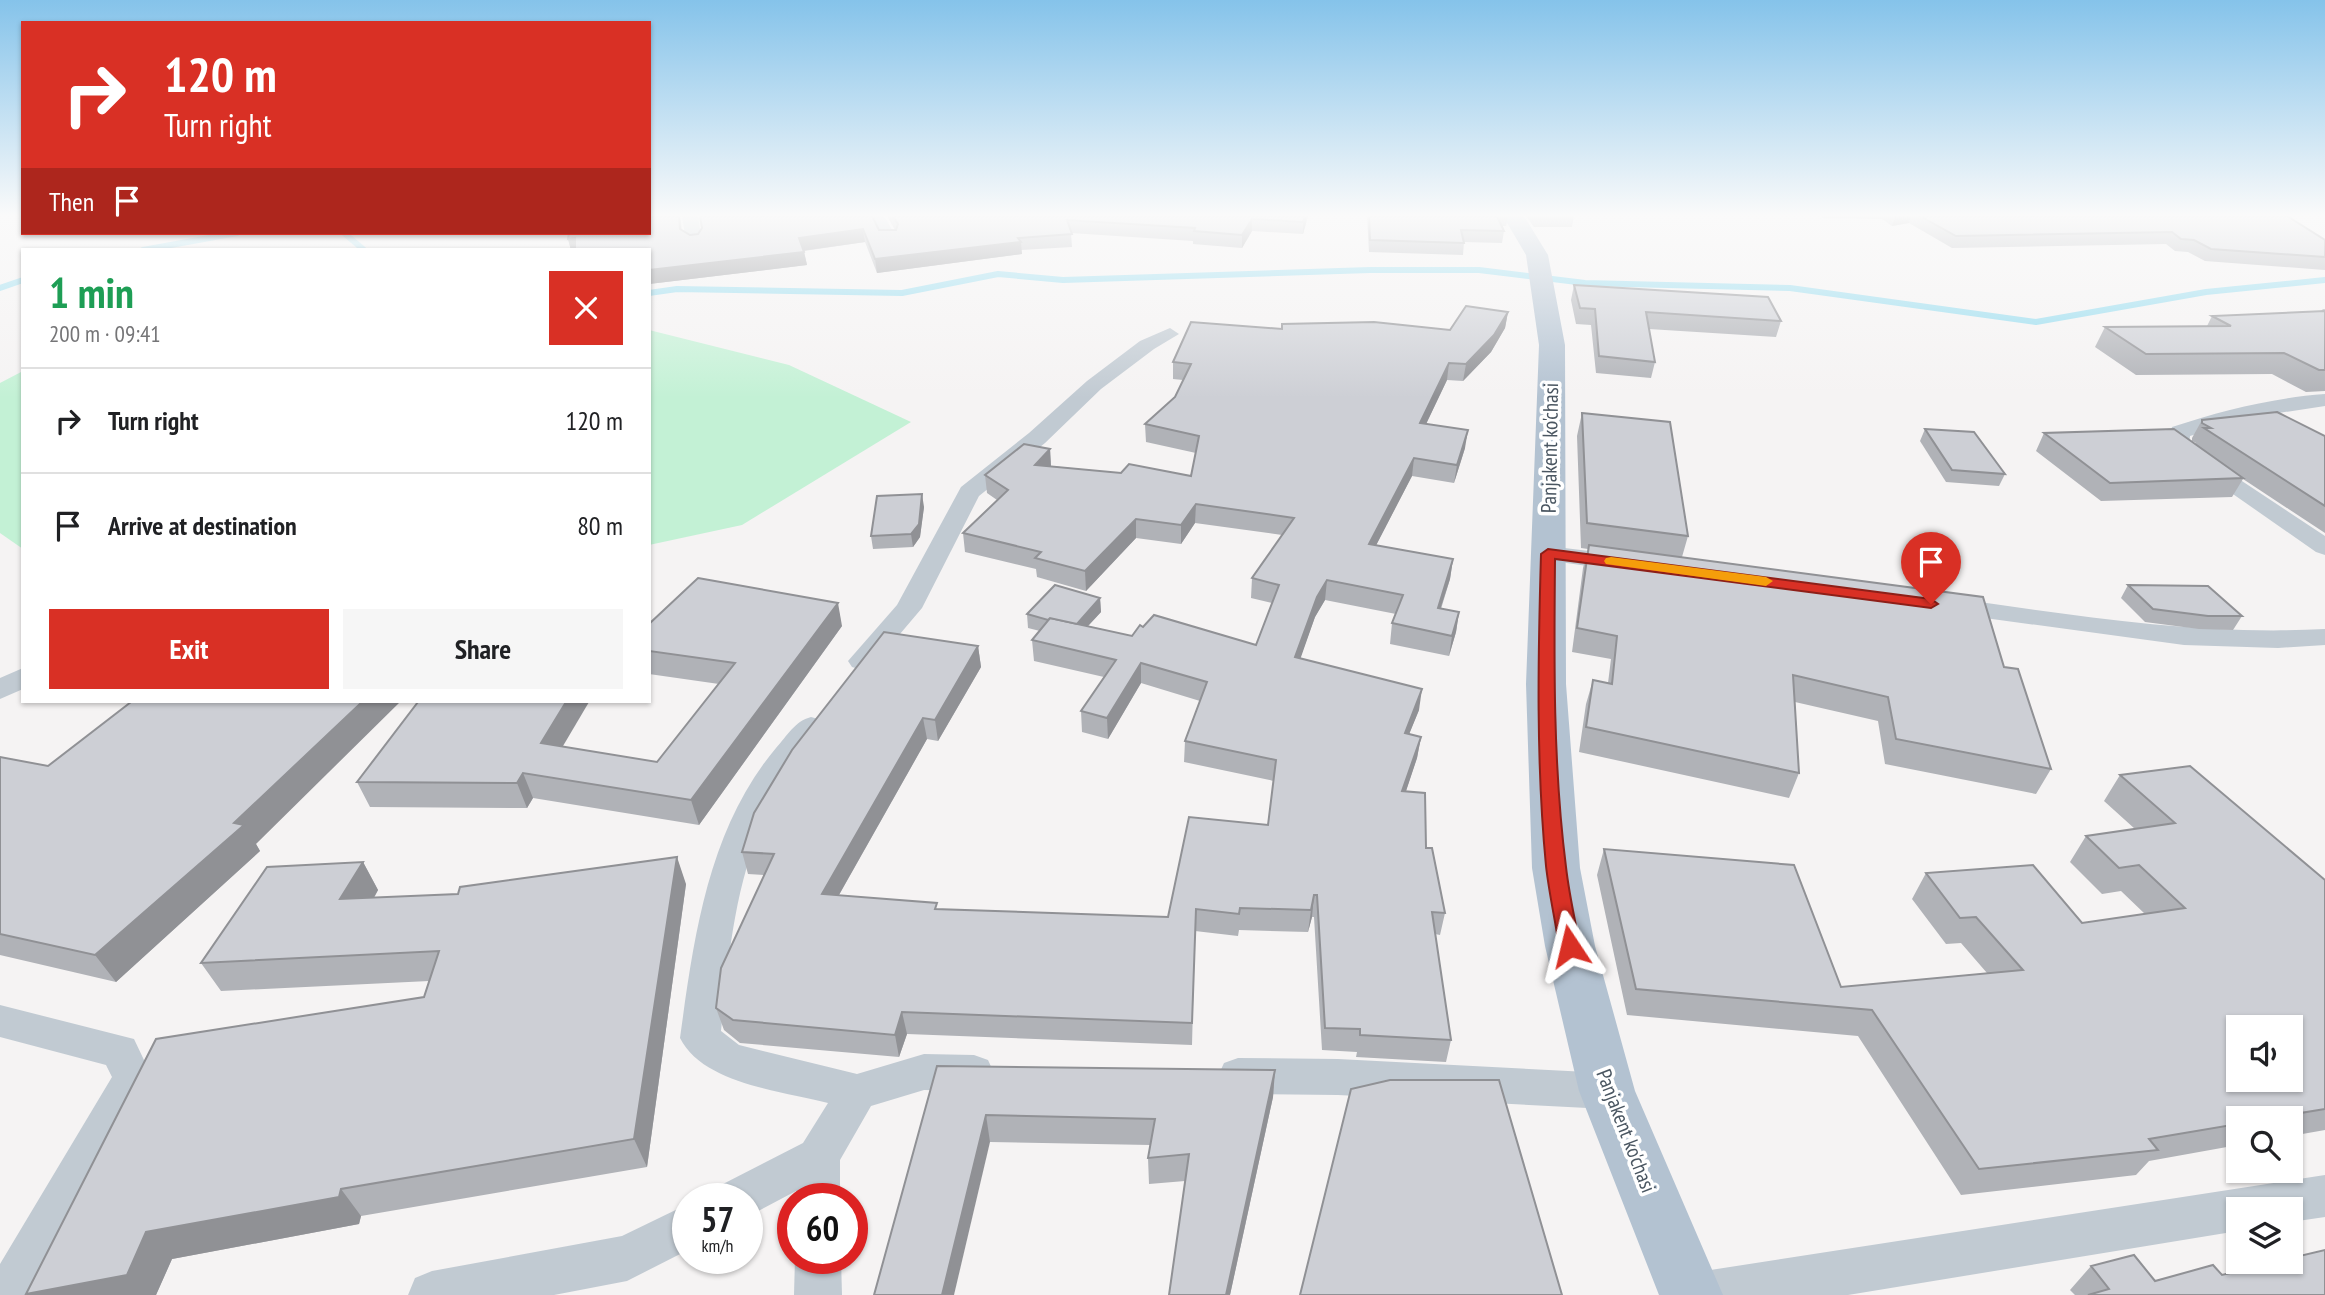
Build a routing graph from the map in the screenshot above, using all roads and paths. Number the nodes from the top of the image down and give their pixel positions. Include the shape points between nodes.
1 (1541, 276) edge
2 (1170, 334) dead end
3 (2325, 400) edge
4 (2325, 547) edge
5 (1548, 554) junction
6 (1642, 565) edge
7 (1921, 603) edge
8 (2325, 637) edge
9 (21, 678) edge
10 (0, 690) edge
11 (0, 1021) edge
12 (1007, 1073) edge
13 (1200, 1076) edge
14 (1608, 1091) junction
15 (858, 1092) junction
16 (818, 1178) edge
17 (763, 1193) edge
18 (2325, 1196) edge
19 (2303, 1200) edge
20 (2226, 1212) edge
21 (672, 1234) edge
22 (818, 1274) edge
23 (8, 1295) edge
24 (432, 1295) edge
25 (818, 1295) edge
26 (1691, 1295) edge
27 (1704, 1295) edge

1 - 5 main road, Panjakent ko'chasi via 1552,345
2 - 15 street via 1147,345 1094,385 969,492 909,608 766,784 740,834 715,918 700,1038 728,1060
3 - 4 street via 2272,404 2227,415 2180,432 2178,448
5 - 6 street
5 - 14 main road, Panjakent ko'chasi via 1546,684 1556,868 1570,946
7 - 8 street via 2199,640
9 - 10 street
11 - 23 street via 120,1051 133,1079
12 - 15 street via 924,1072
13 - 14 street via 1338,1077
14 - 26 main road, Panjakent ko'chasi
15 - 16 street
16 - 17 street
18 - 19 street
20 - 27 street
21 - 24 street via 627,1258
22 - 25 street

